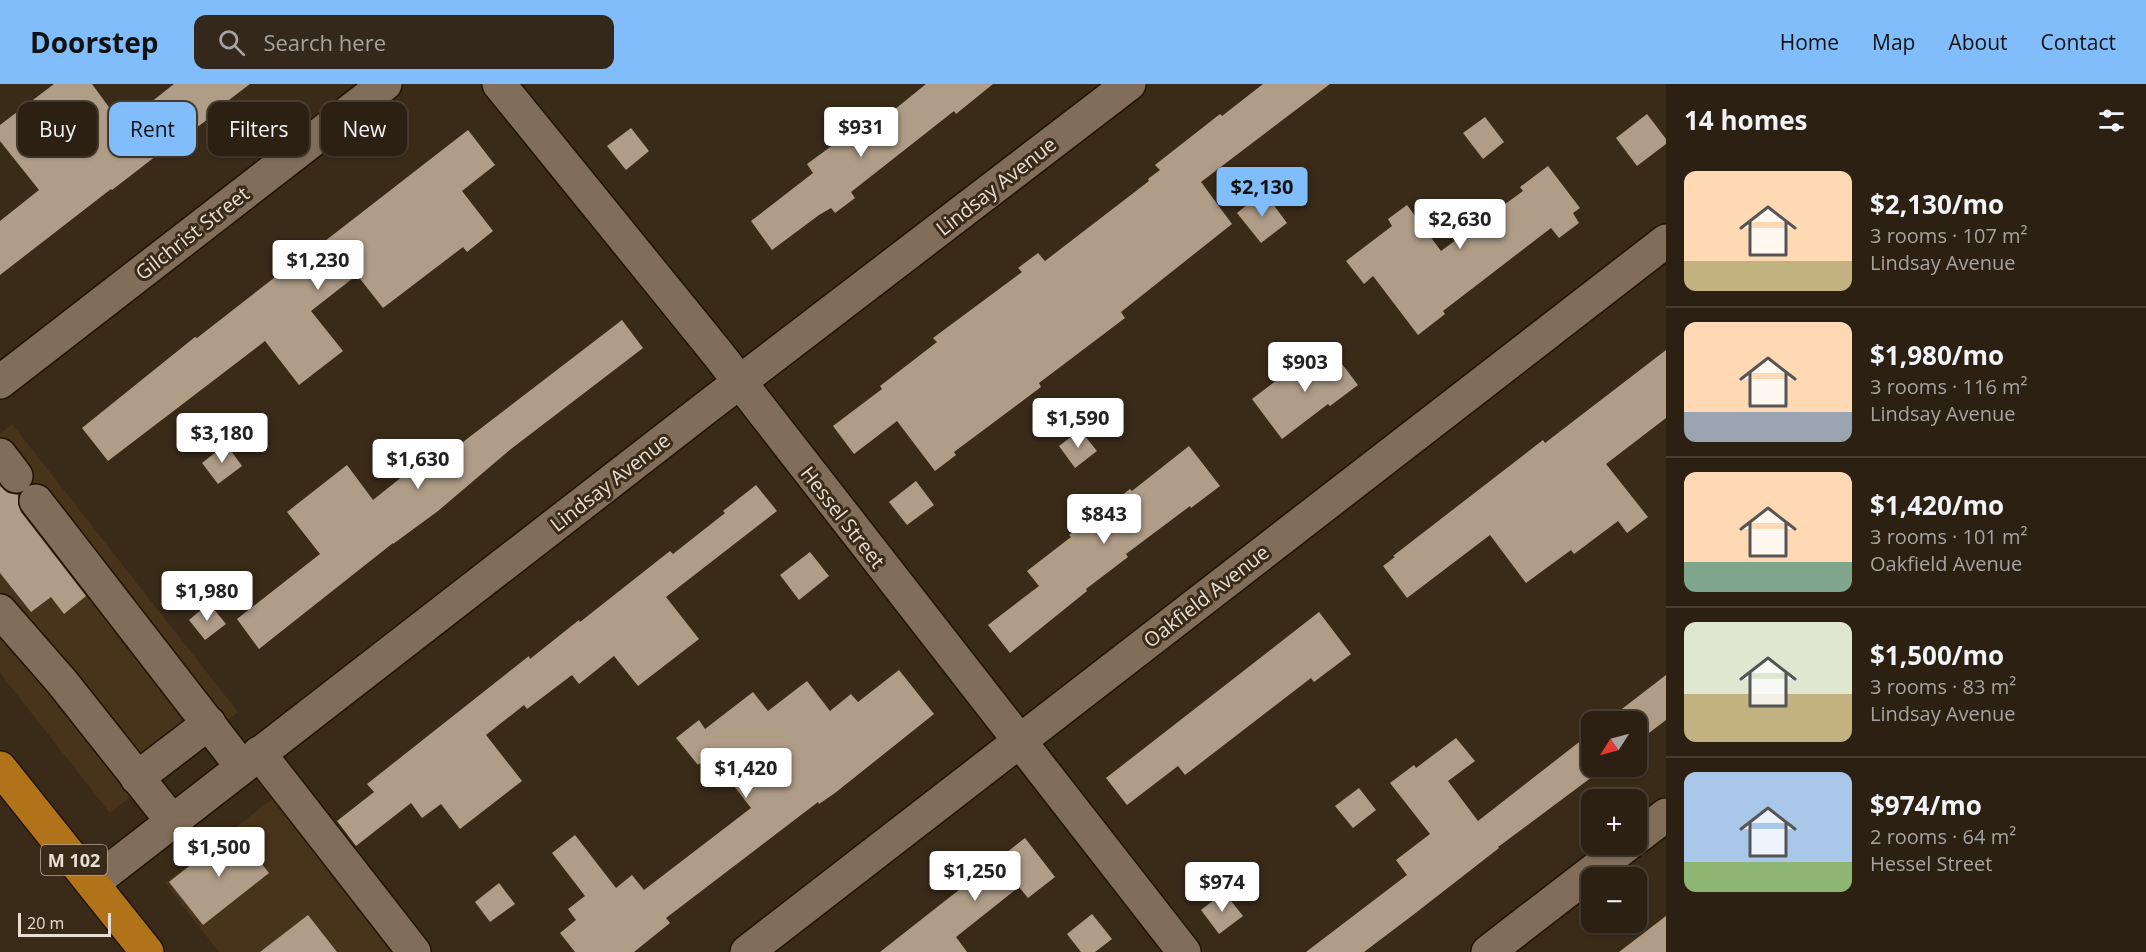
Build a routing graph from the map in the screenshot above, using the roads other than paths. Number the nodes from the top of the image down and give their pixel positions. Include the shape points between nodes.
1 (385, 84) edge
2 (499, 84) edge
3 (1129, 84) edge
4 (1666, 241) edge
5 (0, 382) edge
6 (740, 383) junction
7 (17, 478) edge
8 (0, 611) edge
9 (209, 723) junction
10 (1019, 741) junction
11 (251, 760) junction
12 (0, 768) edge
13 (137, 778) junction
14 (1666, 815) edge
15 (172, 821) junction
16 (1647, 830) edge
17 (1614, 855) edge
18 (93, 883) junction
19 (147, 952) edge
20 (414, 952) edge
21 (747, 952) edge
22 (1184, 952) edge
23 (1488, 952) edge

1 - 5 street, Gilchrist Street
2 - 6 street, Hessel Street
3 - 6 street, Lindsay Avenue
4 - 10 street, Oakfield Avenue
6 - 10 street, Hessel Street
6 - 11 street, Lindsay Avenue
7 - 9 street
8 - 13 street
9 - 11 street
9 - 13 street
10 - 21 street, Oakfield Avenue
10 - 22 street, Hessel Street
11 - 15 street, Lindsay Avenue
11 - 20 street
12 - 18 highway, M 102
13 - 15 street
14 - 16 street
15 - 18 street, Lindsay Avenue
17 - 23 street
18 - 19 highway, M 102

